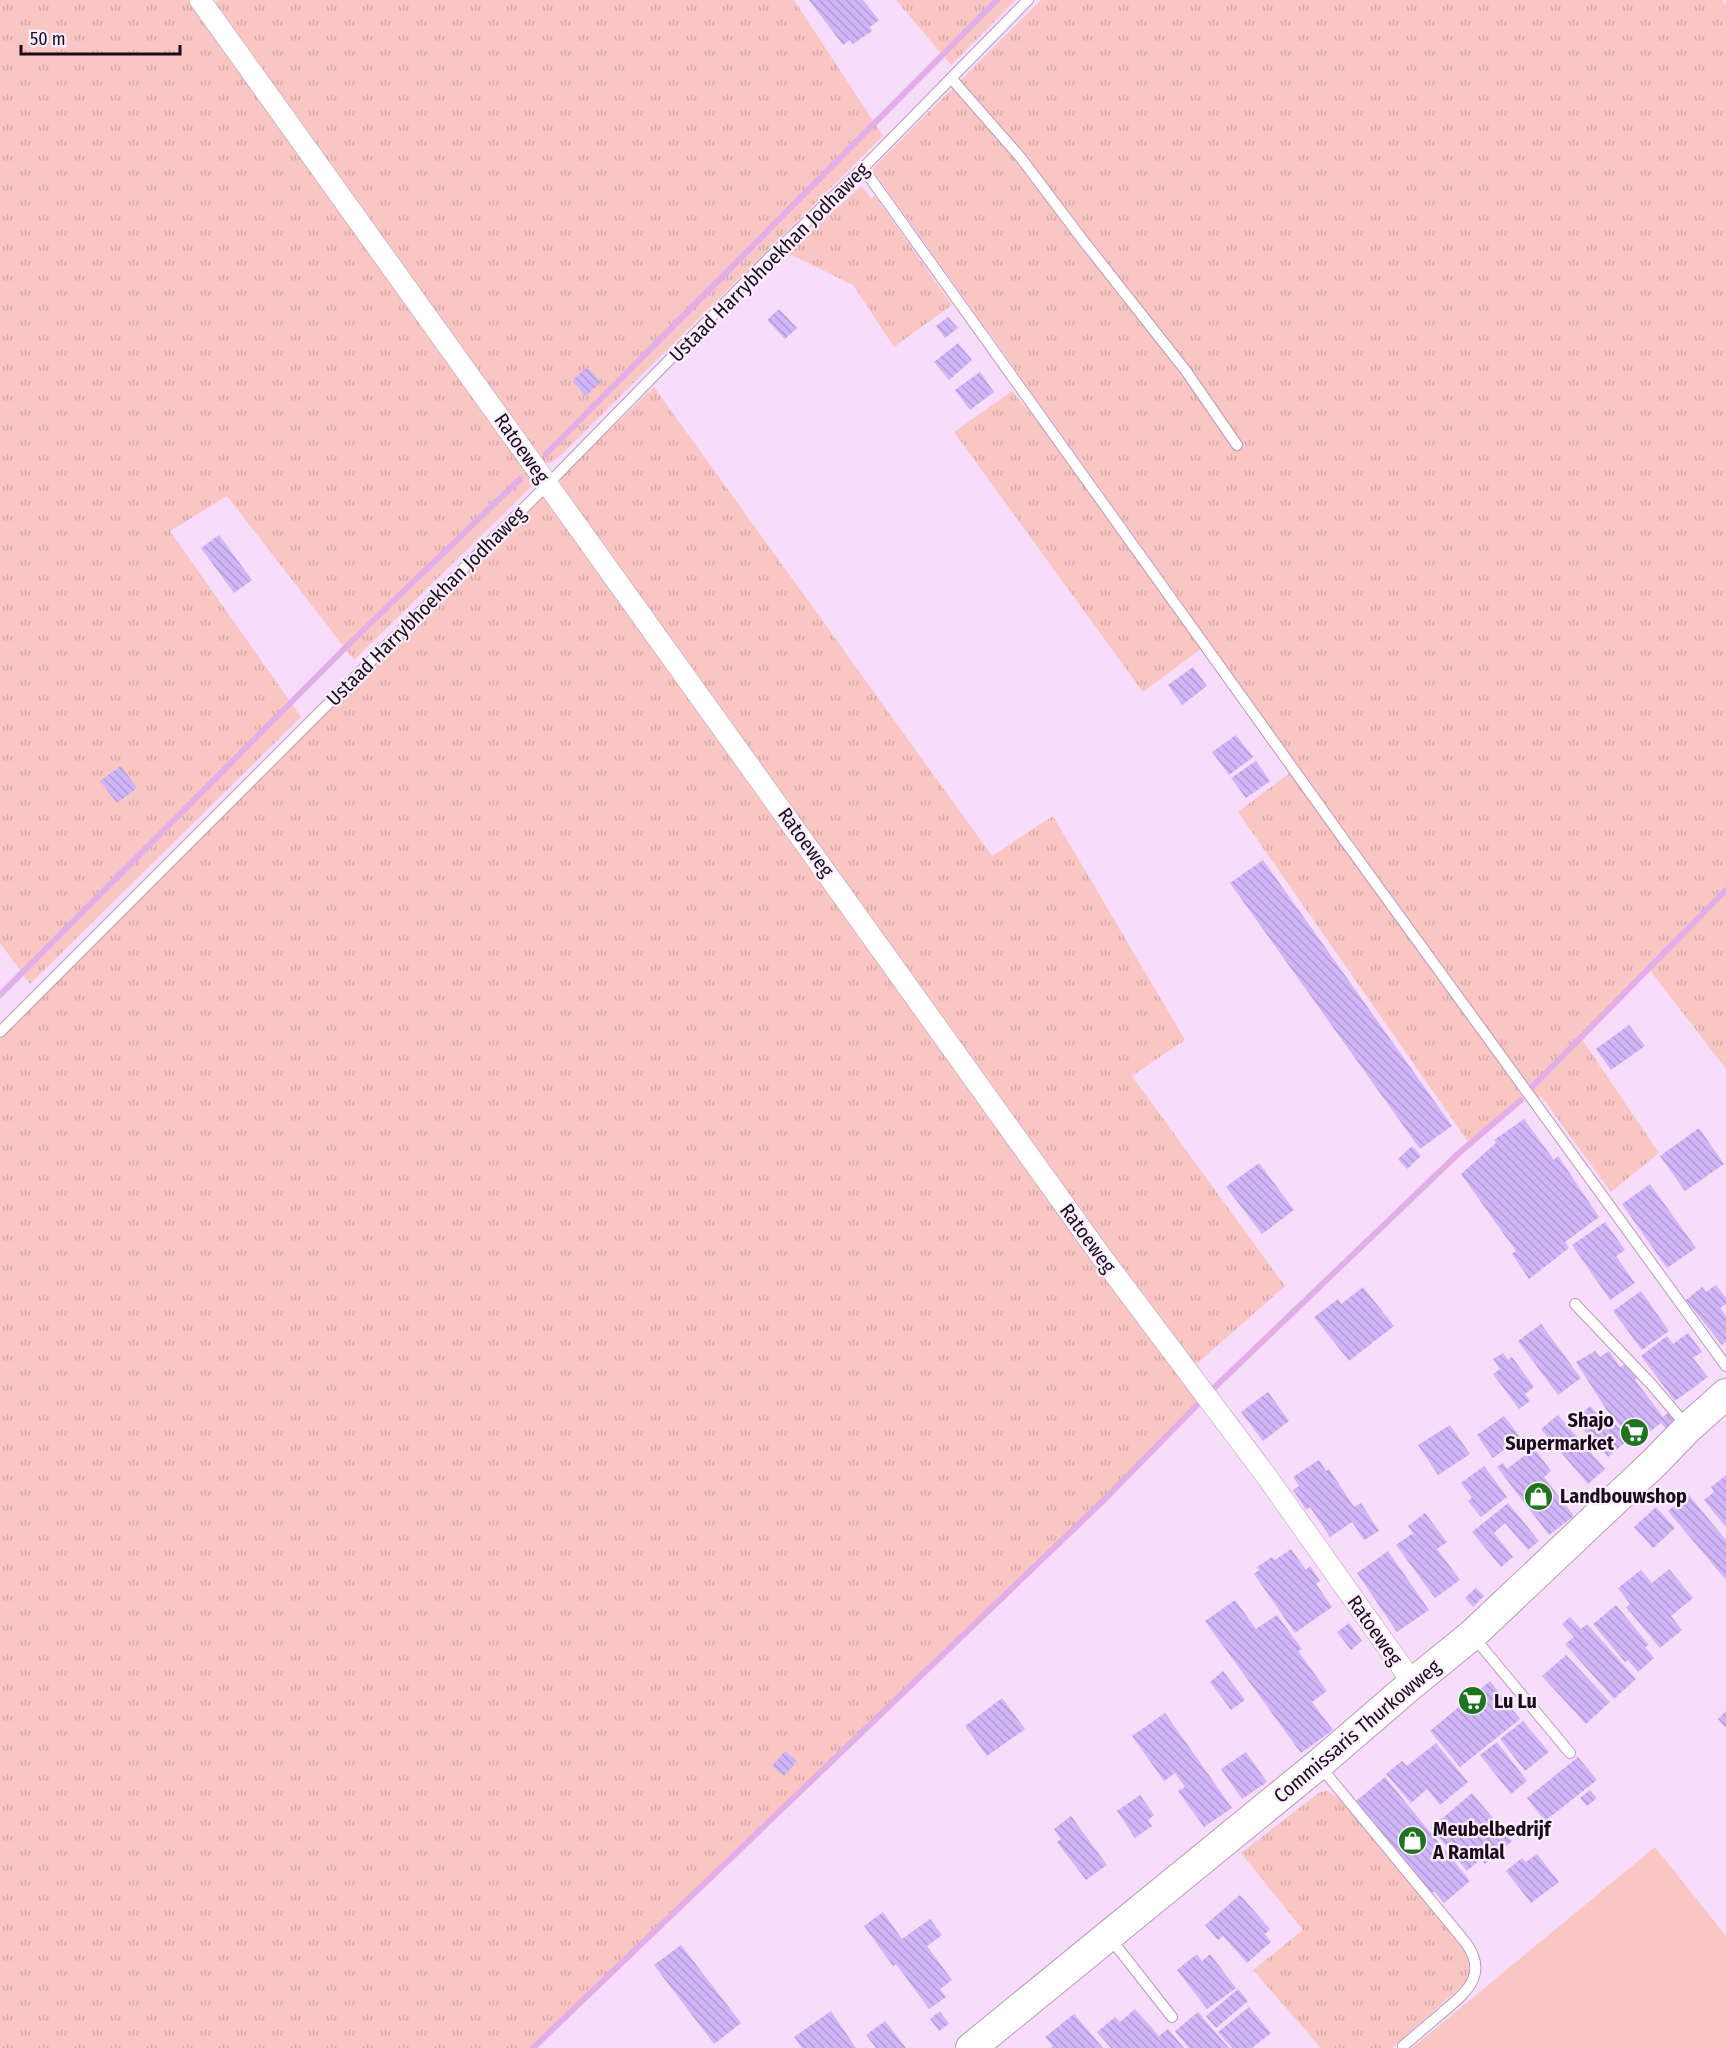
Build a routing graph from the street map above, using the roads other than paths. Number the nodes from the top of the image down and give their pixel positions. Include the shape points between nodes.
1 (200, 0) edge
2 (1028, 0) edge
3 (951, 78) junction
4 (863, 168) junction
5 (1237, 446) dead end
6 (547, 485) junction
7 (0, 1032) edge
8 (1575, 1304) dead end
9 (1726, 1365) edge
10 (1726, 1394) edge
11 (1688, 1428) junction
12 (1472, 1635) junction
13 (1413, 1683) junction
14 (1570, 1753) dead end
15 (1319, 1764) junction
16 (1108, 1935) junction
17 (1172, 2017) dead end
18 (979, 2045) edge
19 (1403, 2046) dead end

1 - 6 street, Ratoeweg
2 - 3 lane, Ustaad Harrybhoekhan Jodhaweg
3 - 4 lane, Ustaad Harrybhoekhan Jodhaweg
3 - 5 lane via 1021,158 1186,371
4 - 6 lane, Ustaad Harrybhoekhan Jodhaweg via 771,256
4 - 9 lane
6 - 7 lane, Ustaad Harrybhoekhan Jodhaweg
6 - 13 street, Ratoeweg
8 - 11 lane
10 - 11 main road, Commissaris Thurkowweg
11 - 12 main road, Commissaris Thurkowweg
12 - 13 main road, Commissaris Thurkowweg
12 - 14 lane
13 - 15 main road, Commissaris Thurkowweg
15 - 16 main road, Commissaris Thurkowweg
15 - 19 lane via 1466,1943 1476,1961 1473,1982 1466,1991
16 - 17 lane
16 - 18 main road, Commissaris Thurkowweg

